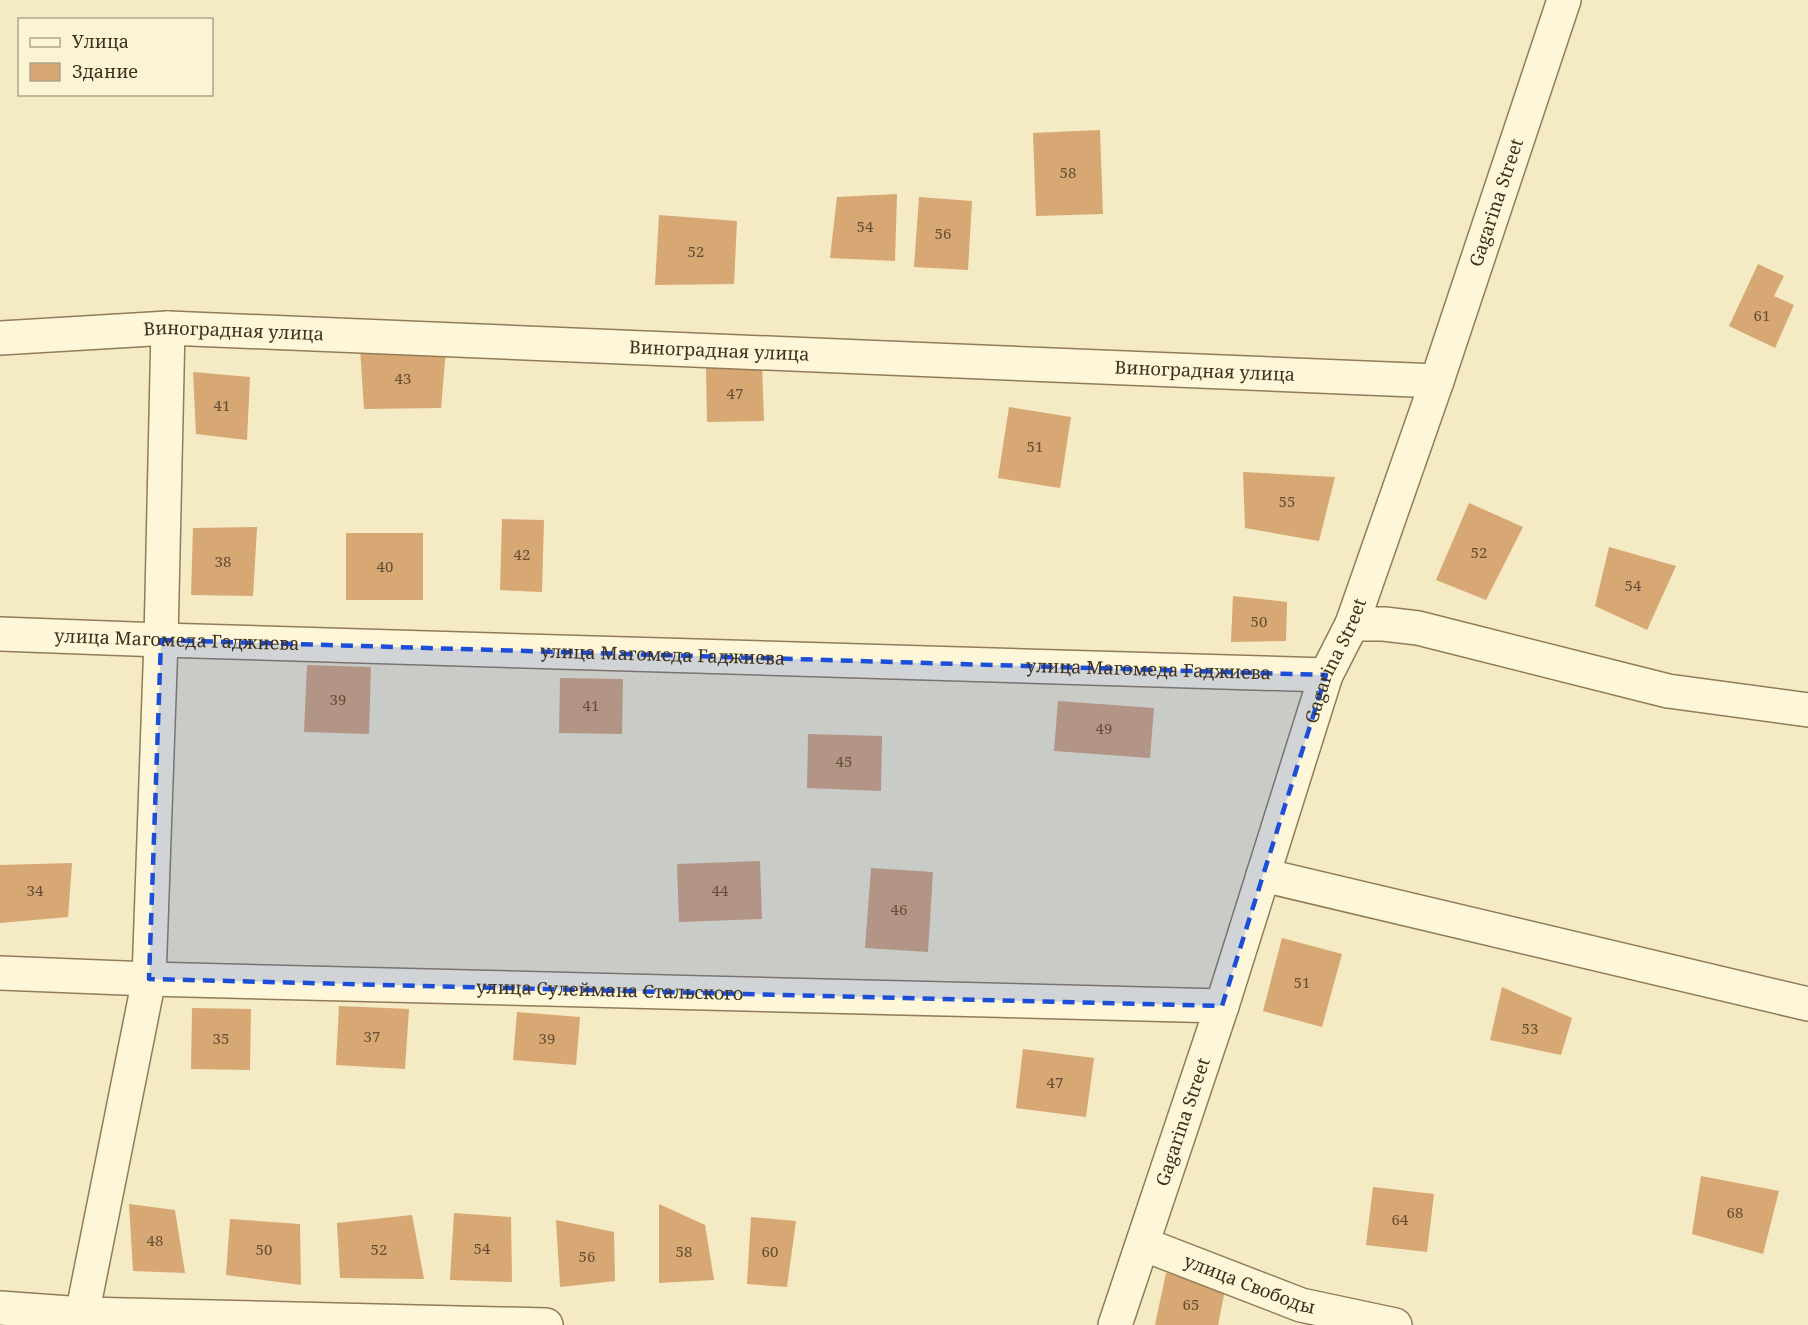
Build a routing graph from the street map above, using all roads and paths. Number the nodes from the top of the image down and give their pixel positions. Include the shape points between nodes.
1 (1564, 0) edge
2 (168, 328) junction
3 (0, 338) edge
4 (1437, 381) junction
5 (1352, 624) junction
6 (0, 634) edge
7 (161, 640) junction
8 (1326, 675) junction
9 (1808, 710) edge
10 (1263, 875) junction
11 (0, 973) edge
12 (149, 979) junction
13 (1808, 1004) edge
14 (1222, 1006) junction
15 (1143, 1244) junction
16 (0, 1308) edge
17 (82, 1319) edge
18 (546, 1325) edge
19 (1115, 1325) edge
20 (1395, 1325) edge

1 - 4 street, Gagarina Street
2 - 3 street, Виноградная улица
2 - 4 street, Виноградная улица
2 - 7 street
4 - 5 street, Gagarina Street
5 - 8 street, Gagarina Street
5 - 9 street via 1418,628 1668,691
6 - 7 street, улица Магомеда Гаджиева
7 - 8 street, улица Магомеда Гаджиева
7 - 12 street
8 - 10 street, Gagarina Street
10 - 13 street
10 - 14 street, Gagarina Street
11 - 12 street, улица Сулеймана Стальского
12 - 14 street, улица Сулеймана Стальского
12 - 17 street
14 - 15 street, Gagarina Street
15 - 19 street, Gagarina Street
15 - 20 street, улица Свободы via 1301,1305
16 - 17 street
17 - 18 street

